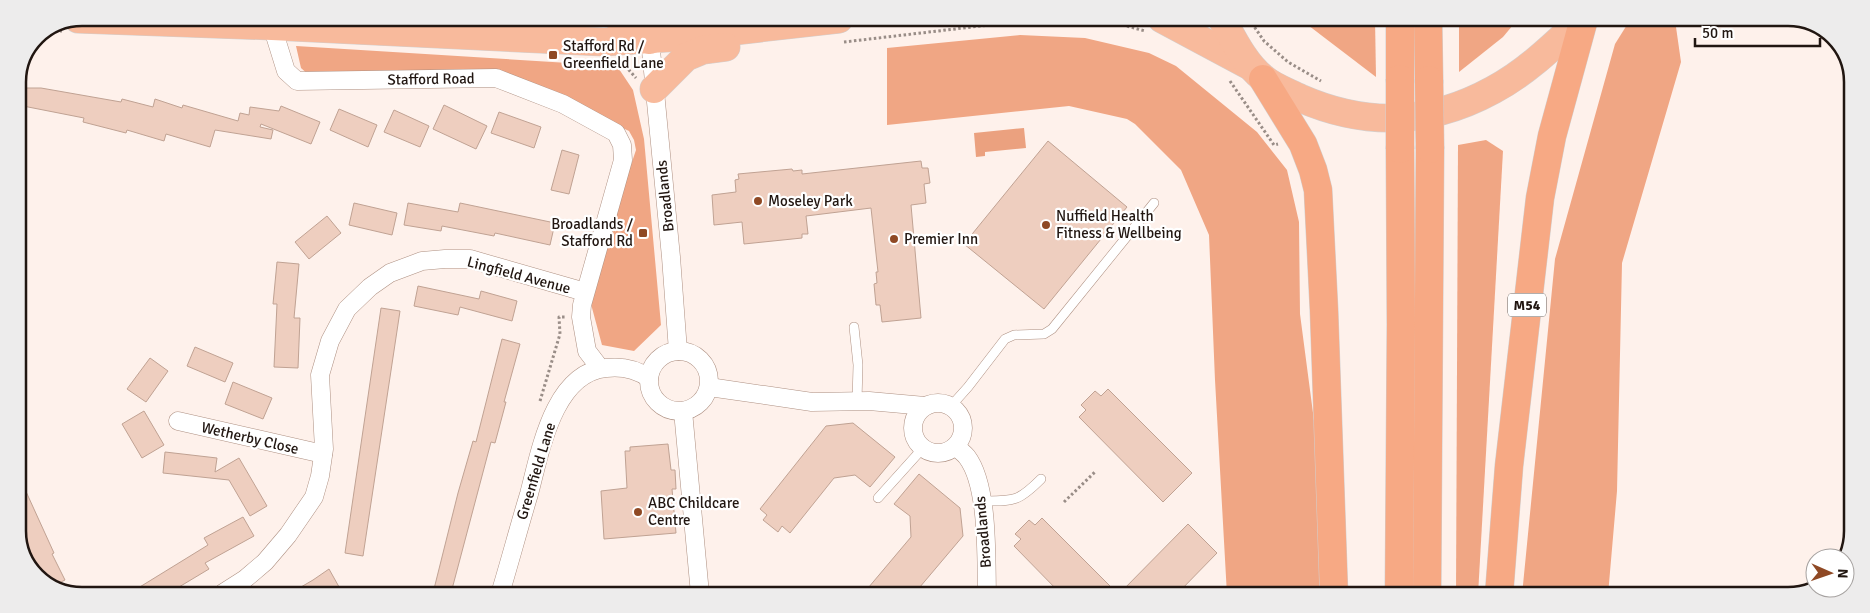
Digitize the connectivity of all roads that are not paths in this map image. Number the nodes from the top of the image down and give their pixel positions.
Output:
1 (272, 26) joint
2 (638, 26) edge
3 (817, 26) edge
4 (1156, 26) edge
5 (1225, 26) edge
6 (1400, 26) edge
7 (1428, 26) edge
8 (1576, 26) edge
9 (1581, 26) edge
10 (648, 29) edge
11 (836, 31) edge
12 (1248, 75) junction
13 (654, 89) junction
14 (1154, 203) dead end
15 (585, 292) junction
16 (854, 327) dead end
17 (678, 351) junction
18 (600, 368) junction
19 (650, 378) junction
20 (709, 387) junction
21 (857, 401) junction
22 (891, 404) junction
23 (925, 406) junction
24 (951, 406) junction
25 (683, 411) junction
26 (178, 421) dead end
27 (913, 432) junction
28 (956, 446) junction
29 (923, 448) junction
30 (323, 454) junction
31 (1041, 479) dead end
32 (878, 498) dead end
33 (983, 501) junction
34 (232, 587) edge
35 (502, 587) edge
36 (699, 587) edge
37 (987, 587) edge
38 (1334, 587) edge
39 (1399, 587) edge
40 (1427, 587) edge
41 (1500, 587) edge

1 - 10 highway
1 - 15 street, Stafford Road
2 - 10 highway
3 - 13 highway
4 - 12 highway
5 - 12 highway
6 - 39 highway, bridge
7 - 40 highway, bridge
8 - 12 highway
9 - 41 highway, M54
10 - 11 highway
10 - 13 street, Broadlands
12 - 38 highway
13 - 17 street, Broadlands
14 - 24 lane
15 - 18 street
15 - 30 street, Lingfield Avenue
16 - 21 lane
17 - 19 street
17 - 20 street
18 - 19 street, Greenfield Lane
18 - 35 street, Greenfield Lane
19 - 25 street
20 - 21 street
20 - 25 street
21 - 22 street
22 - 23 street
22 - 27 street
23 - 24 street
23 - 27 street
24 - 28 street
25 - 36 street
26 - 30 street, Wetherby Close
27 - 29 street
28 - 29 street
28 - 33 street, Broadlands
29 - 32 lane
30 - 34 street, Lingfield Avenue
31 - 33 lane
33 - 37 street, Broadlands

